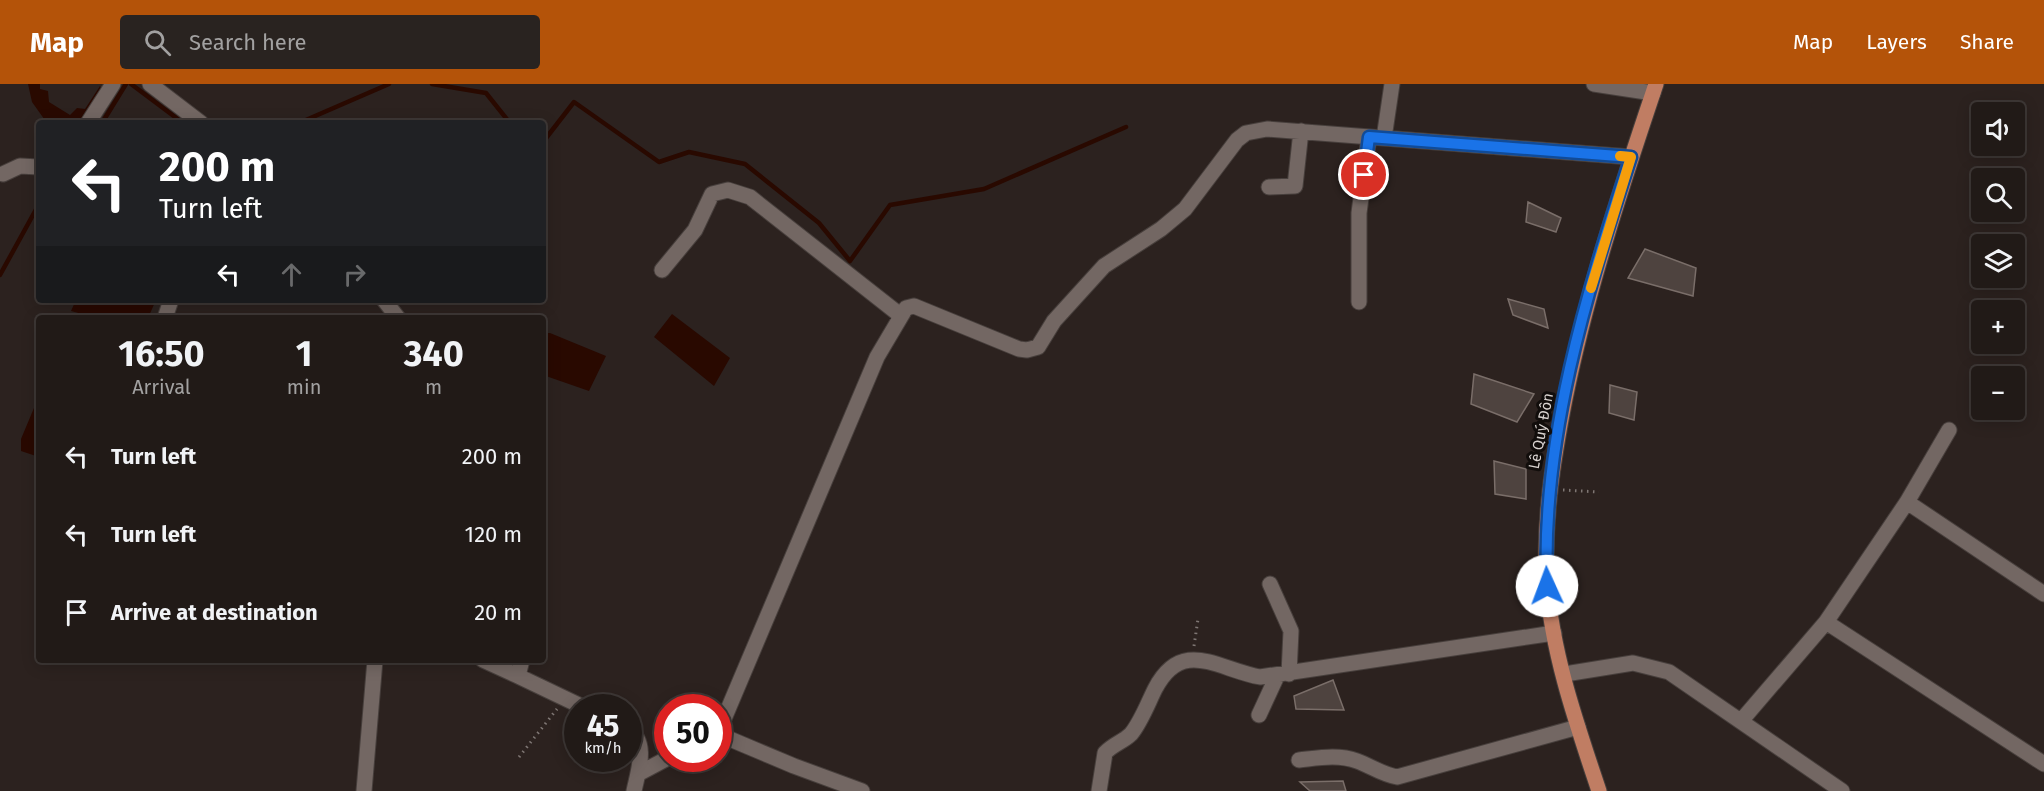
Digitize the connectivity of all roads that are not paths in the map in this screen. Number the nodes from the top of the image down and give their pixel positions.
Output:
1 (113, 84) edge
2 (150, 84) edge
3 (1392, 84) edge
4 (1594, 84) edge
5 (1654, 88) edge
6 (90, 120) edge
7 (197, 120) edge
8 (1301, 131) junction
9 (1376, 137) junction
10 (1631, 157) junction
11 (36, 167) edge
12 (3, 174) dead end
13 (1269, 187) dead end
14 (662, 270) dead end
15 (1359, 302) dead end
16 (386, 303) edge
17 (396, 315) edge
18 (900, 315) junction
19 (1949, 430) dead end
20 (1906, 502) junction
21 (1270, 584) dead end
22 (2044, 594) edge
23 (1826, 622) junction
24 (1554, 633) junction
25 (375, 663) edge
26 (490, 663) edge
27 (521, 663) edge
28 (1565, 674) junction
29 (1283, 675) junction
30 (518, 676) junction
31 (564, 699) edge
32 (732, 700) edge
33 (1258, 715) dead end
34 (1741, 721) junction
35 (1578, 727) junction
36 (732, 739) edge
37 (1299, 760) dead end
38 (2044, 764) edge
39 (654, 765) edge
40 (638, 774) joint
41 (364, 791) edge
42 (634, 791) edge
43 (862, 791) edge
44 (1098, 791) edge
45 (1599, 791) edge
46 (1842, 791) edge

1 - 6 street
2 - 7 street
3 - 9 street
4 - 5 street
5 - 10 main road, Lê Quý Đôn
8 - 9 street
8 - 13 street
8 - 18 street
9 - 10 street
9 - 15 street
10 - 24 main road, Lê Quý Đôn
11 - 12 street
14 - 18 street
16 - 17 street
18 - 32 street
19 - 20 street
20 - 22 street
20 - 23 street
21 - 29 street
23 - 34 street
23 - 38 street
24 - 28 main road, Lê Quý Đôn
24 - 29 street
25 - 41 street
26 - 30 street
27 - 30 street
28 - 34 street
28 - 35 main road, Lê Quý Đôn
29 - 33 street
29 - 44 street
30 - 31 street
34 - 46 street
35 - 37 street
35 - 45 main road, Lê Quý Đôn
36 - 43 street
39 - 40 street
40 - 42 street

